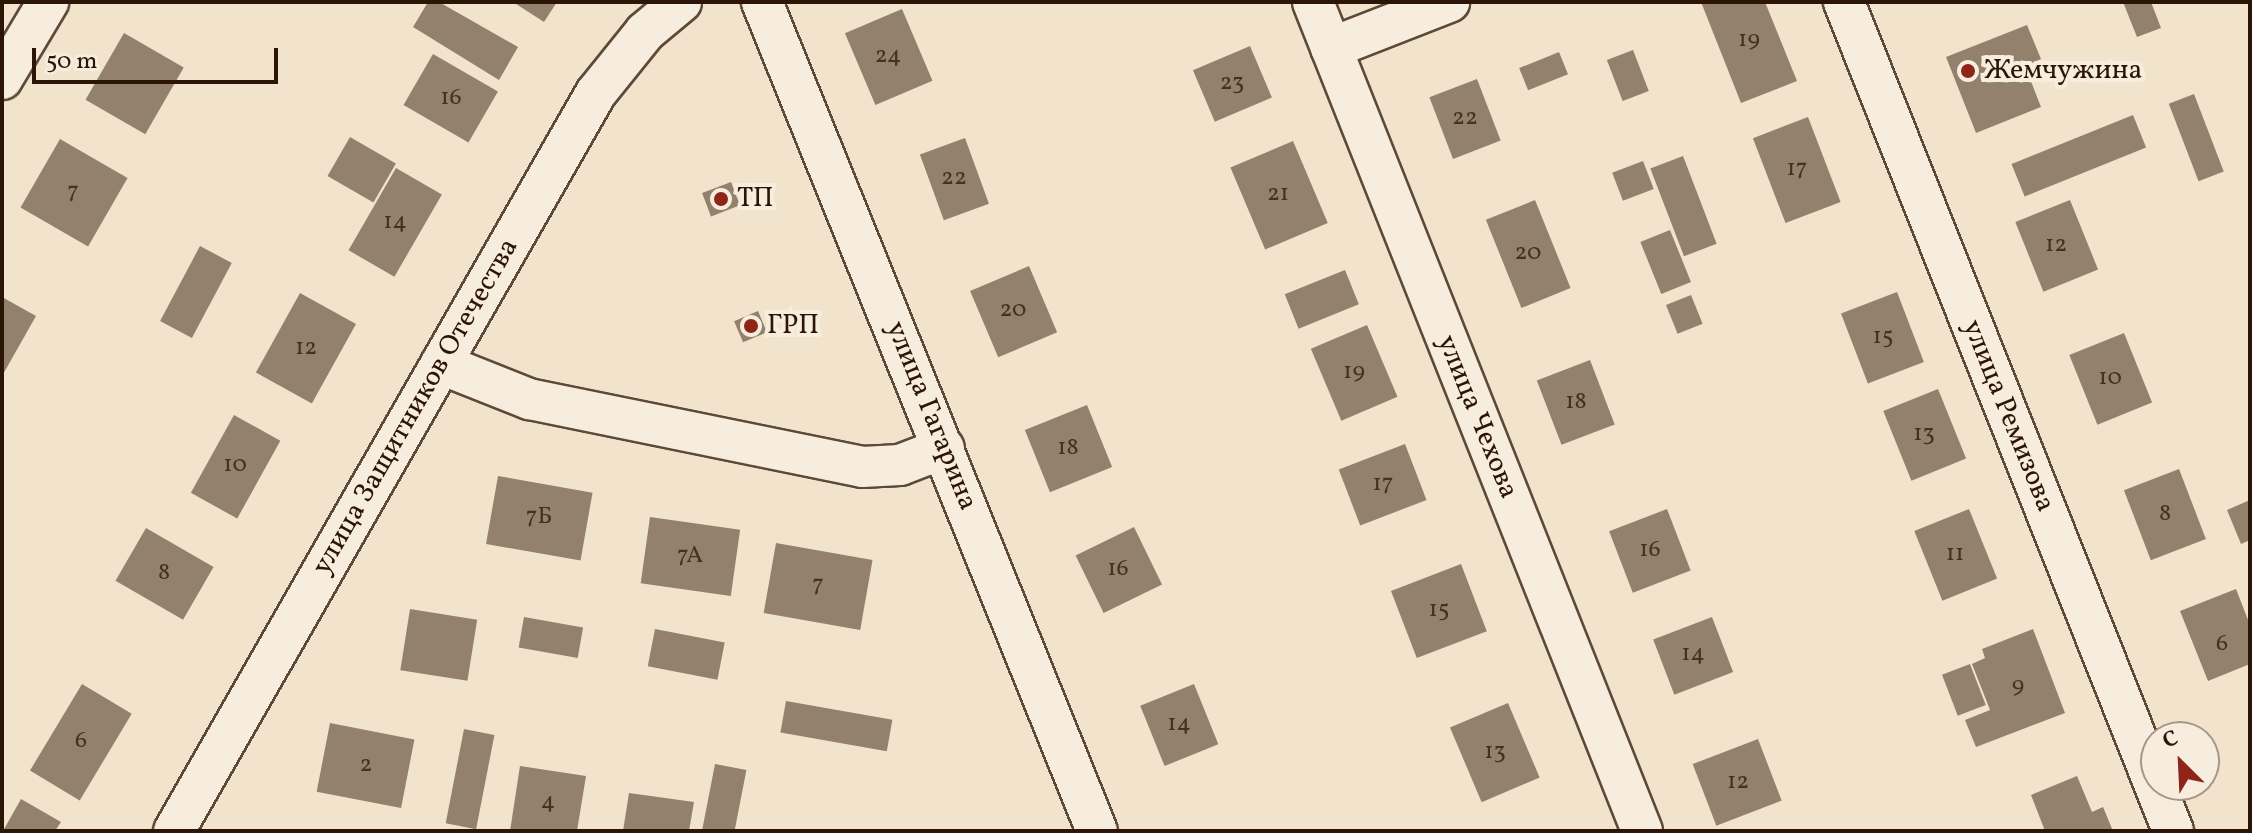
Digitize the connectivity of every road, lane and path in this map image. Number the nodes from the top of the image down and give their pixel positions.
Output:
1 (48, 2) edge
2 (681, 2) edge
3 (762, 2) edge
4 (1313, 2) edge
5 (1449, 2) edge
6 (1844, 2) edge
7 (1331, 48) junction
8 (2, 79) edge
9 (441, 364) junction
10 (944, 448) junction
11 (182, 828) edge
12 (1097, 831) edge
13 (1642, 831) edge
14 (2173, 831) edge

1 - 8 street
2 - 9 street, улица Защитников Отечества
3 - 10 street, улица Гагарина
4 - 7 street, улица Чехова
5 - 7 street
6 - 14 street, улица Ремизова
7 - 13 street, улица Чехова
9 - 10 street
9 - 11 street, улица Защитников Отечества
10 - 12 street, улица Гагарина

